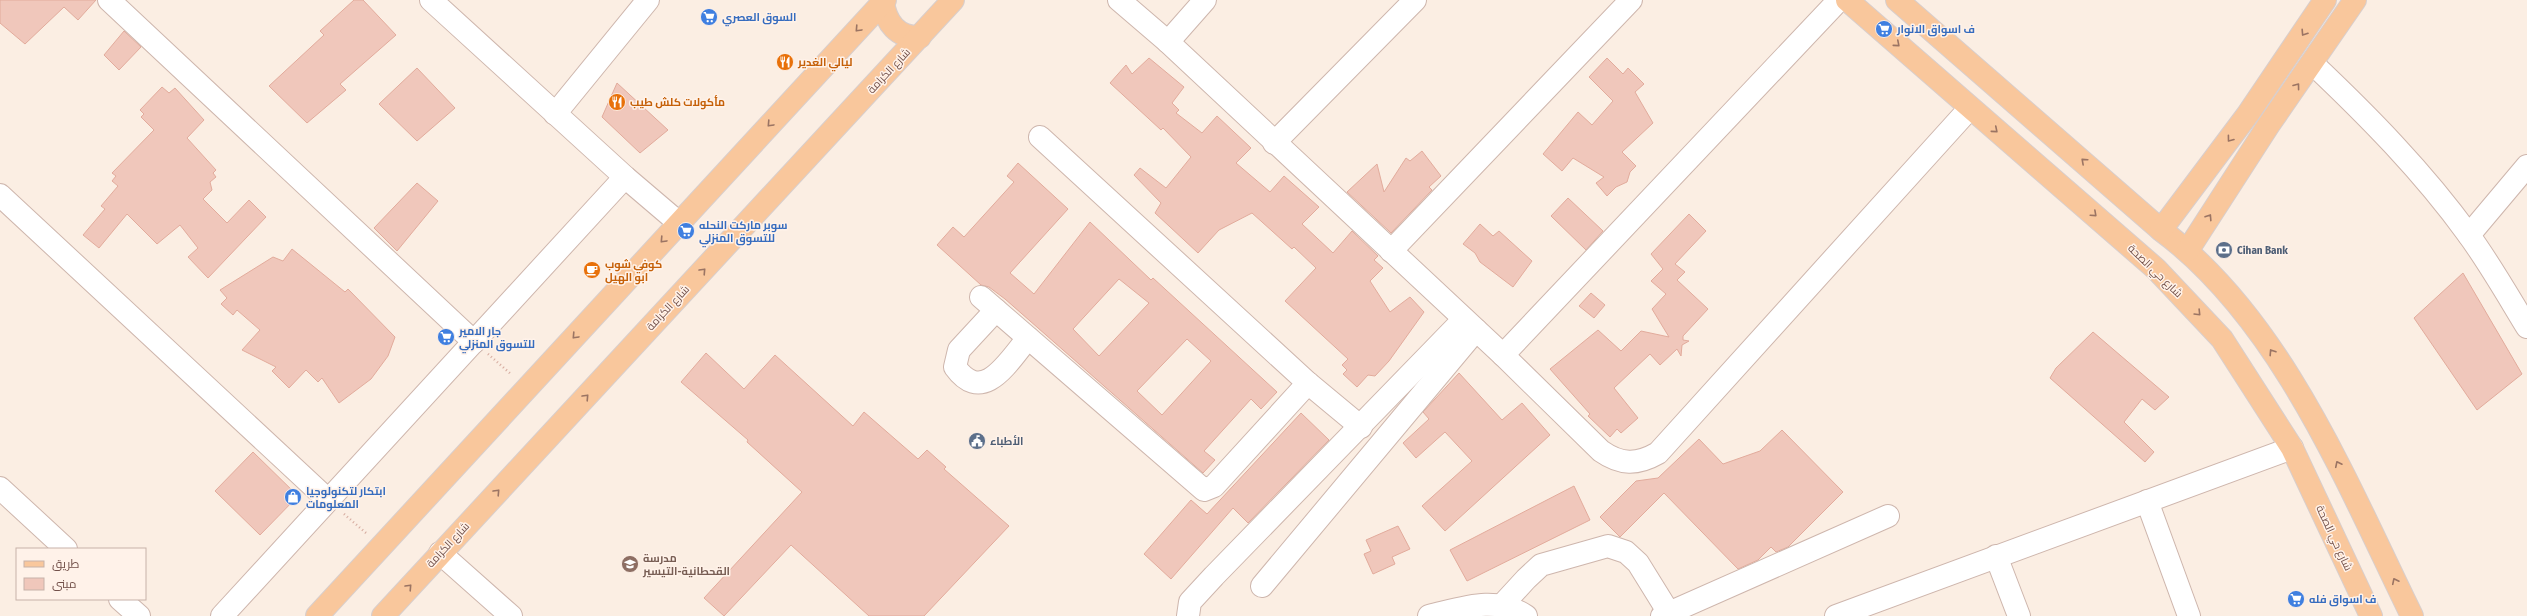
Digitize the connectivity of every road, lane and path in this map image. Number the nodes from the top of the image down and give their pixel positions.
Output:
1 (109, 0) edge
2 (431, 0) edge
3 (648, 0) edge
4 (953, 0) edge
5 (1120, 0) edge
6 (1205, 0) edge
7 (1415, 0) edge
8 (1631, 0) edge
9 (1840, 0) edge
10 (1847, 0) edge
11 (1897, 0) edge
12 (2325, 0) edge
13 (2355, 0) edge
14 (884, 1) edge
15 (920, 37) junction
16 (1168, 42) junction
17 (2313, 64) junction
18 (2266, 89) junction
19 (2283, 104) junction
20 (1970, 108) junction
21 (556, 114) junction
22 (2248, 114) junction
23 (2268, 126) junction
24 (1040, 137) dead end
25 (1274, 143) junction
26 (2527, 166) edge
27 (625, 177) junction
28 (0, 195) edge
29 (679, 223) junction
30 (2161, 230) junction
31 (2469, 235) junction
32 (2188, 250) junction
33 (1391, 251) junction
34 (1470, 324) junction
35 (2527, 327) edge
36 (1028, 338) junction
37 (474, 342) junction
38 (1503, 355) junction
39 (1308, 383) junction
40 (527, 388) junction
41 (1361, 427) junction
42 (2292, 448) junction
43 (0, 488) edge
44 (328, 500) junction
45 (2147, 501) junction
46 (1888, 516) dead end
47 (382, 546) junction
48 (65, 548) edge
49 (440, 553) junction
50 (1996, 556) junction
51 (1262, 586) dead end
52 (121, 600) edge
53 (1503, 604) junction
54 (1186, 614) edge
55 (1666, 615) edge
56 (139, 616) edge
57 (222, 616) edge
58 (317, 616) edge
59 (383, 616) edge
60 (511, 616) edge
61 (1429, 616) edge
62 (1526, 616) edge
63 (1837, 616) edge
64 (2019, 616) edge
65 (2189, 616) edge
66 (2371, 616) edge
67 (2412, 616) edge

1 - 37 street
2 - 21 street
3 - 21 street
4 - 15 main road, شارع الكرامة
5 - 16 street
6 - 16 street
7 - 25 street
8 - 33 street
9 - 38 street
10 -> 20 main road, شارع حي الصحة
30 -> 11 main road
12 -> 18 main road
13 - 17 main road
14 - 15 main road
14 -> 29 main road
49 -> 15 main road, شارع الكرامة
16 - 25 street
19 -> 17 main road
17 - 31 street
18 - 19 main road
18 - 22 main road
19 - 23 main road
20 - 38 street
20 -> 42 main road, شارع حي الصحة
21 - 27 street
22 - 23 main road
22 -> 30 main road
32 -> 23 main road
24 - 39 street
25 - 33 street
26 - 31 street
27 - 29 street
27 - 37 street
28 - 44 street
29 -> 40 main road
30 - 32 main road
31 - 35 street
67 -> 32 main road
33 - 34 street
34 - 38 street
34 - 41 street
34 - 51 street
36 - 36 street
36 - 39 street
37 - 40 path
37 - 44 street
39 - 41 street
40 - 47 main road
41 - 54 street
42 - 45 street
42 - 66 main road, شارع حي الصحة
43 - 48 street
44 - 47 path
44 - 57 street
45 - 50 street
45 - 65 street
46 - 55 street
47 - 58 main road
59 -> 49 main road, شارع الكرامة
49 - 60 street
50 - 63 street
50 - 64 street
52 - 56 street
53 - 55 street
53 - 61 street
53 - 62 street

